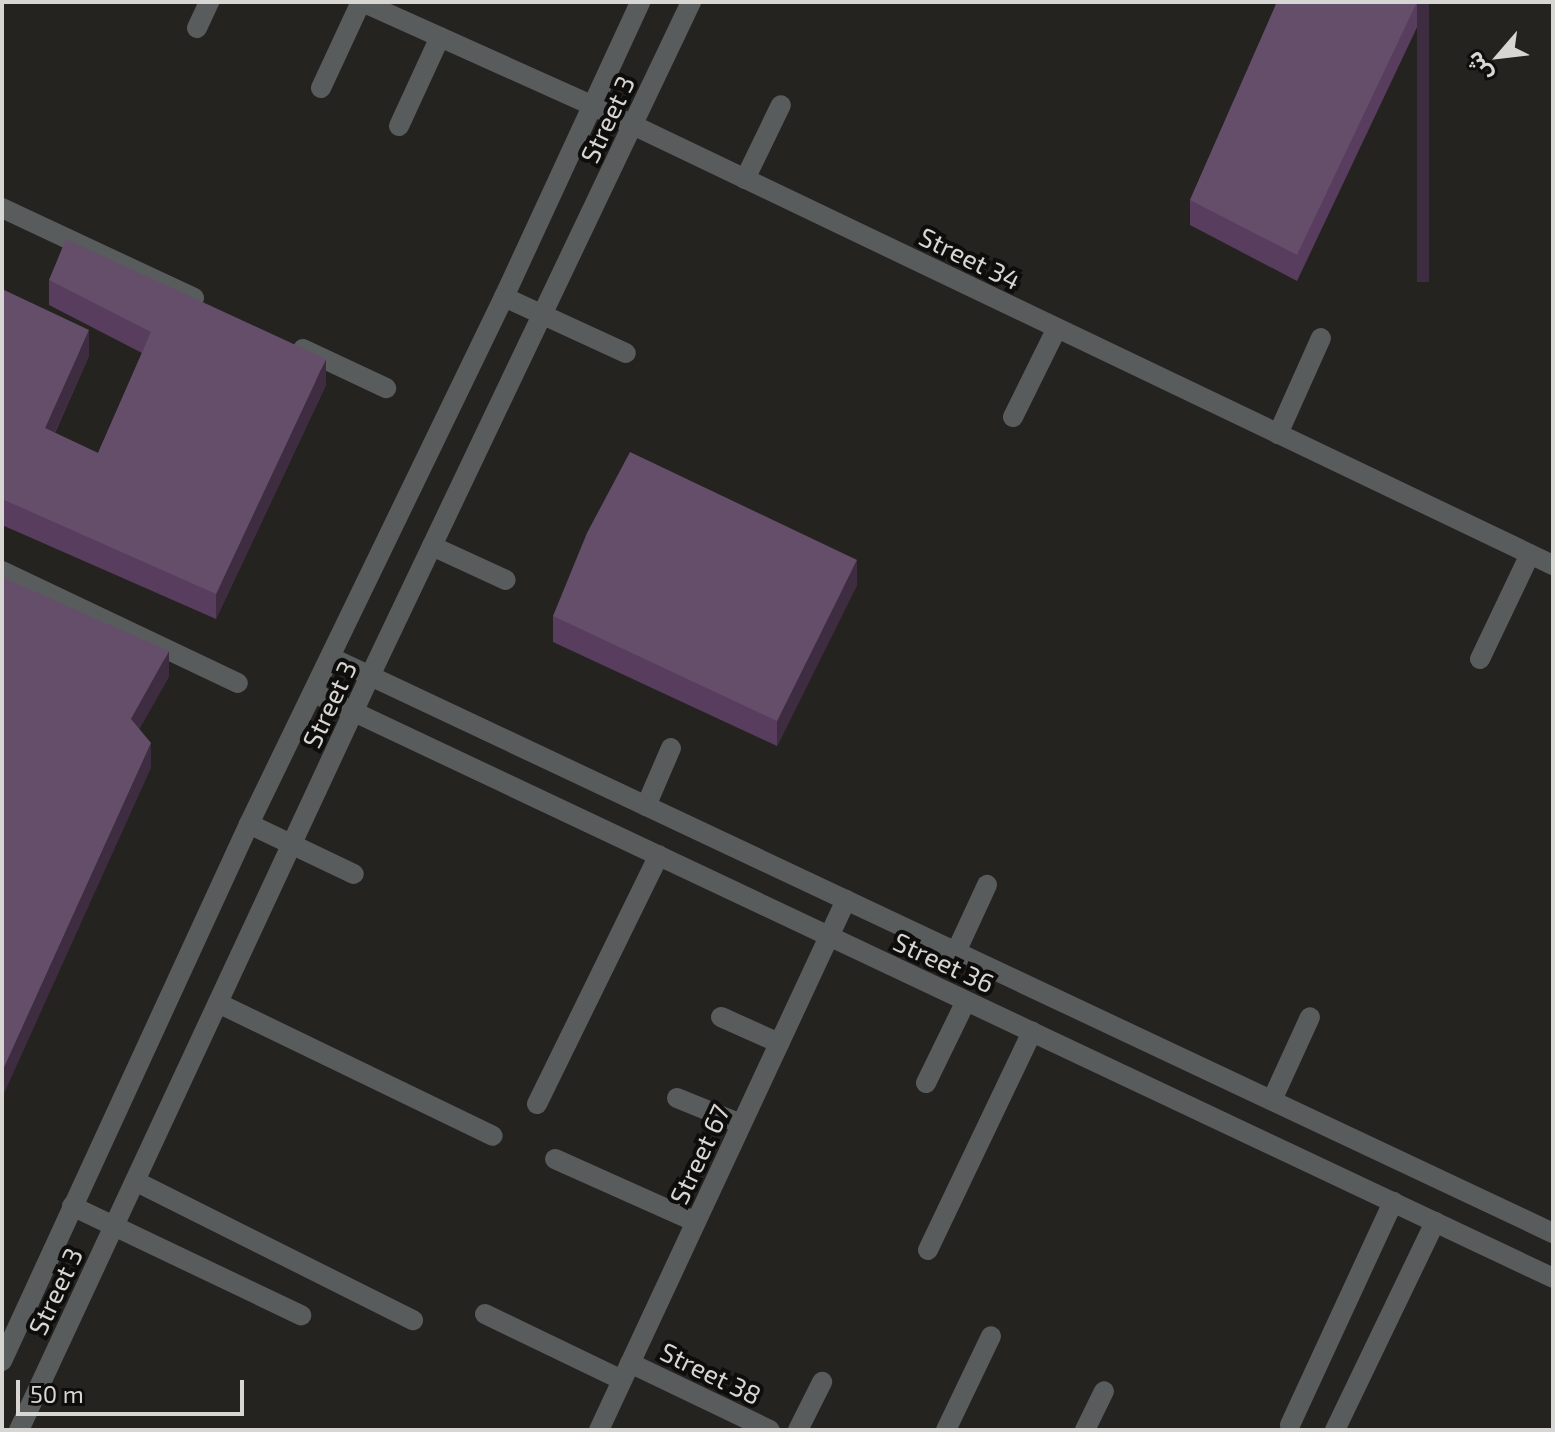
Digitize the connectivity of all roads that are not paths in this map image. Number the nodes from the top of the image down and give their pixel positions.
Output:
1 (209, 2) edge
2 (361, 2) edge
3 (640, 2) edge
4 (691, 2) edge
5 (197, 28) dead end
6 (440, 37) junction
7 (321, 88) dead end
8 (591, 105) junction
9 (781, 105) dead end
10 (633, 125) junction
11 (399, 126) dead end
12 (745, 179) junction
13 (2, 208) edge
14 (504, 297) junction
15 (215, 308) edge
16 (544, 316) junction
17 (1057, 328) junction
18 (1321, 338) dead end
19 (286, 342) edge
20 (626, 353) dead end
21 (386, 388) dead end
22 (1013, 417) dead end
23 (1278, 434) junction
24 (432, 546) junction
25 (1530, 554) junction
26 (1553, 565) edge
27 (2, 571) edge
28 (506, 580) dead end
29 (330, 657) junction
30 (1480, 659) dead end
31 (370, 676) junction
32 (238, 683) dead end
33 (314, 693) junction
34 (354, 712) junction
35 (671, 748) dead end
36 (646, 806) junction
37 (249, 824) junction
38 (292, 844) junction
39 (659, 855) junction
40 (354, 874) dead end
41 (987, 885) dead end
42 (846, 900) junction
43 (829, 936) junction
44 (956, 952) junction
45 (966, 1001) junction
46 (218, 1003) junction
47 (721, 1017) dead end
48 (1310, 1017) dead end
49 (1032, 1032) junction
50 (779, 1043) junction
51 (926, 1083) dead end
52 (677, 1098) dead end
53 (1272, 1100) junction
54 (537, 1104) dead end
55 (741, 1124) junction
56 (493, 1136) dead end
57 (555, 1159) dead end
58 (135, 1181) junction
59 (1393, 1202) junction
60 (72, 1206) junction
61 (696, 1222) junction
62 (1435, 1222) junction
63 (114, 1226) junction
64 (1553, 1233) edge
65 (928, 1250) dead end
66 (1553, 1278) edge
67 (485, 1314) dead end
68 (301, 1315) dead end
69 (413, 1320) dead end
70 (991, 1336) dead end
71 (2, 1361) edge
72 (626, 1372) junction
73 (822, 1382) dead end
74 (1104, 1391) dead end
75 (1290, 1425) dead end
76 (759, 1428) edge
77 (19, 1430) edge
78 (599, 1430) edge
79 (798, 1430) edge
80 (946, 1430) edge
81 (1085, 1430) edge
82 (1335, 1430) edge

1 - 5 street
2 - 6 street, Street 34
2 - 7 street
3 - 8 street, Street 3
4 - 10 street, Street 3
6 - 8 street, Street 34
6 - 11 street
8 - 10 street, Street 34
8 - 14 street, Street 3
9 - 12 street
10 - 12 street, Street 34
10 - 16 street, Street 3
12 - 17 street, Street 34
13 - 15 street
14 - 16 street
14 - 29 street, Street 3
16 - 20 street
16 - 24 street, Street 3
17 - 22 street
17 - 23 street, Street 34
18 - 23 street
19 - 21 street
23 - 25 street, Street 34
24 - 28 street
24 - 31 street, Street 3
25 - 26 street, Street 34
25 - 30 street
27 - 32 street
29 - 31 street, Street 36
29 - 33 street, Street 3
31 - 34 street, Street 3
31 - 36 street, Street 36
33 - 34 street, Street 36
33 - 37 street, Street 3
34 - 38 street, Street 3
34 - 39 street, Street 36
35 - 36 street
36 - 42 street, Street 36
37 - 38 street
37 - 60 street, Street 3
38 - 40 street
38 - 46 street, Street 3
39 - 43 street, Street 36
39 - 54 street
41 - 44 street
42 - 43 street, Street 67
42 - 44 street, Street 36
43 - 45 street, Street 36
43 - 50 street, Street 67
44 - 53 street, Street 36
45 - 49 street, Street 36
45 - 51 street
46 - 56 street
46 - 58 street, Street 3
47 - 50 street
48 - 53 street
49 - 59 street, Street 36
49 - 65 street
50 - 55 street, Street 67
52 - 55 street
53 - 64 street, Street 36
55 - 61 street, Street 67
57 - 61 street
58 - 63 street, Street 3
58 - 69 street
59 - 62 street, Street 36
59 - 75 street
60 - 63 street
60 - 71 street, Street 3
61 - 72 street, Street 67
62 - 66 street, Street 36
62 - 82 street
63 - 68 street
63 - 77 street, Street 3
67 - 72 street, Street 38
70 - 80 street
72 - 76 street, Street 38
72 - 78 street, Street 67
73 - 79 street
74 - 81 street

